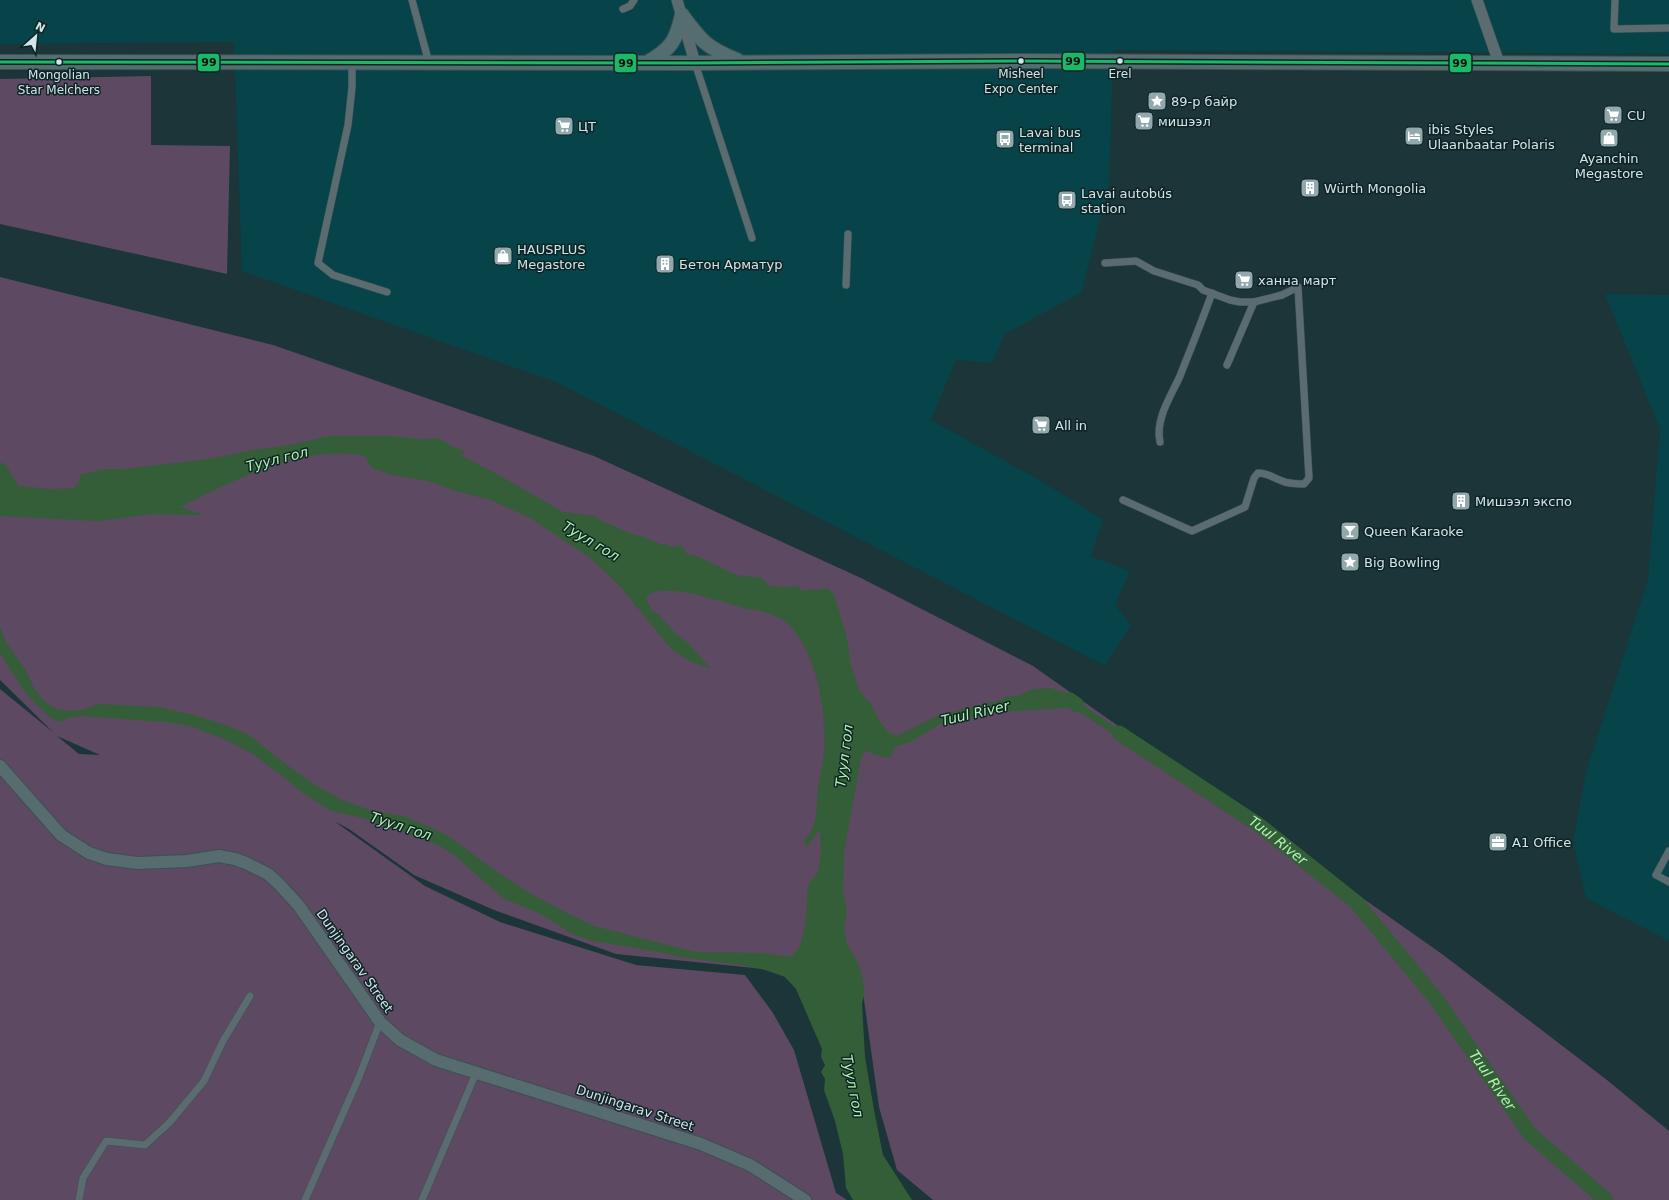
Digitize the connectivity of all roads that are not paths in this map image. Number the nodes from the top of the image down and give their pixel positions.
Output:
1 (412, 0) edge
2 (634, 0) edge
3 (677, 0) edge
4 (1477, 0) edge
5 (1615, 0) edge
6 (623, 9) dead end
7 (682, 15) junction
8 (1669, 28) edge
9 (0, 61) edge
10 (352, 62) junction
11 (429, 62) junction
12 (647, 63) junction
13 (695, 63) junction
14 (743, 63) junction
15 (1498, 63) junction
16 (1669, 64) edge
17 (848, 234) dead end
18 (752, 238) dead end
19 (1105, 263) dead end
20 (846, 285) dead end
21 (387, 292) dead end
22 (1212, 293) junction
23 (1254, 302) junction
24 (1227, 365) dead end
25 (1160, 442) dead end
26 (1123, 500) dead end
27 (0, 766) edge
28 (1669, 851) edge
29 (1669, 882) edge
30 (250, 996) dead end
31 (380, 1022) junction
32 (476, 1073) junction
33 (79, 1200) edge
34 (305, 1200) edge
35 (422, 1200) edge
36 (805, 1200) edge

1 - 11 street
2 - 6 street
3 - 7 main road
4 - 15 main road
5 - 8 street
7 - 12 highway
7 - 13 main road
7 - 14 highway
9 - 10 highway
10 - 11 highway
10 - 21 street
11 - 12 highway
12 - 13 highway
13 - 14 highway
13 - 18 street
14 - 15 highway
15 - 16 highway
17 - 20 street
19 - 22 street
22 - 23 street
22 - 25 street
23 - 24 street
23 - 26 street
27 - 31 main road, Dunjingarav Street
28 - 29 street
30 - 33 street
31 - 32 main road, Dunjingarav Street
31 - 34 street
32 - 35 street
32 - 36 main road, Dunjingarav Street

